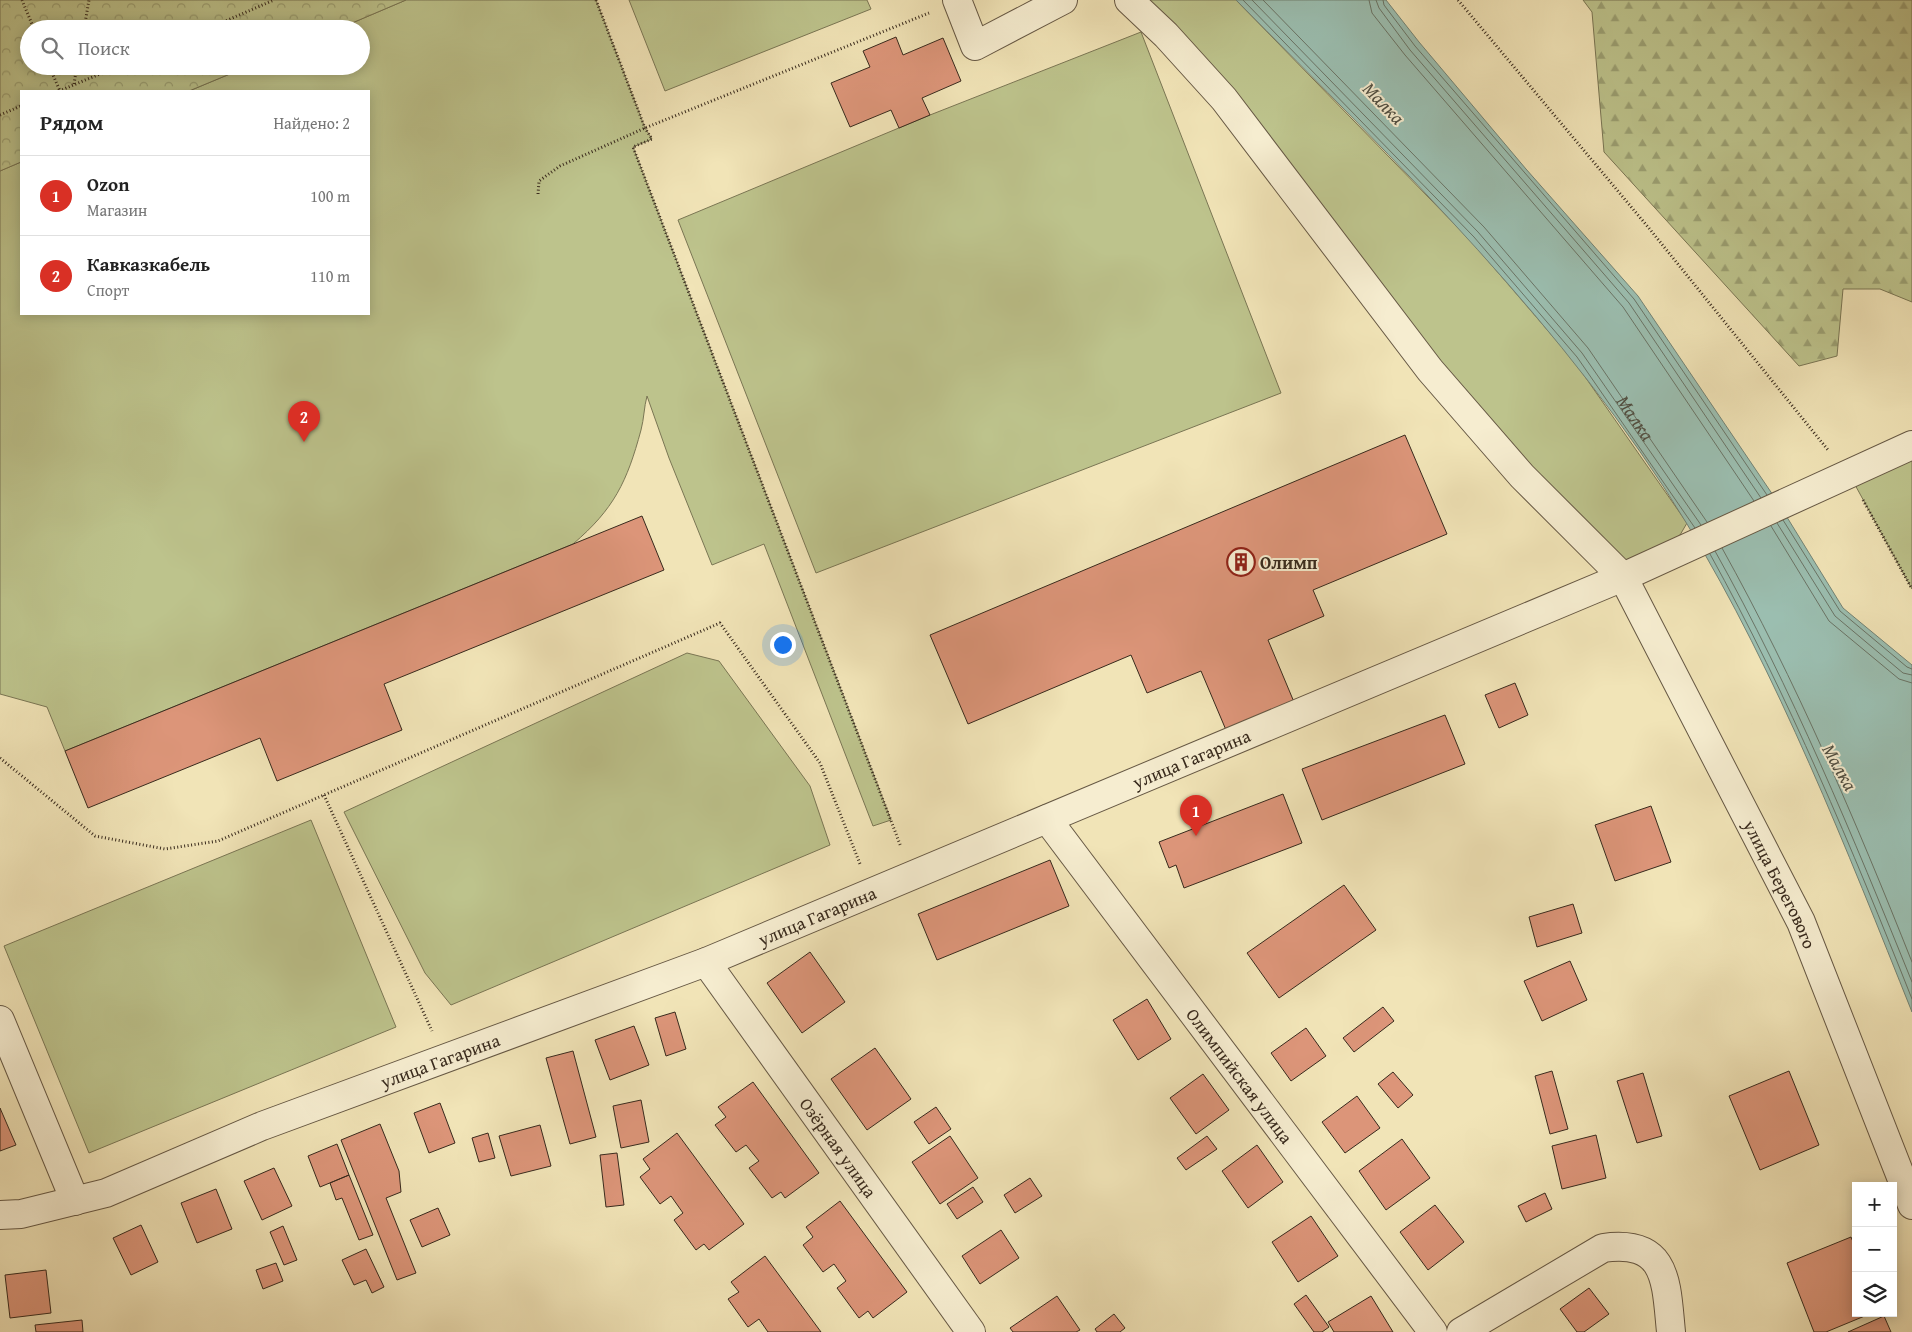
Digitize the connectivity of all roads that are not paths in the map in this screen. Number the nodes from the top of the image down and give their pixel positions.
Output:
1 (957, 0) edge
2 (1063, 0) edge
3 (1129, 0) edge
4 (1912, 445) edge
5 (1623, 577) junction
6 (1047, 819) junction
7 (706, 962) junction
8 (0, 1020) edge
9 (75, 1201) junction
10 (1912, 1205) edge
11 (0, 1215) edge
12 (971, 1332) edge
13 (1433, 1332) edge
14 (1461, 1332) edge
15 (1670, 1332) edge

1 - 2 street
3 - 5 street, улица Берегового
4 - 5 street, улица Гагарина
5 - 6 street, улица Гагарина
5 - 10 street, улица Берегового
6 - 7 street, улица Гагарина
6 - 13 street, Олимпийская улица
7 - 9 street, улица Гагарина
7 - 12 street, Озёрная улица
8 - 9 street
9 - 11 street, улица Гагарина
14 - 15 street

